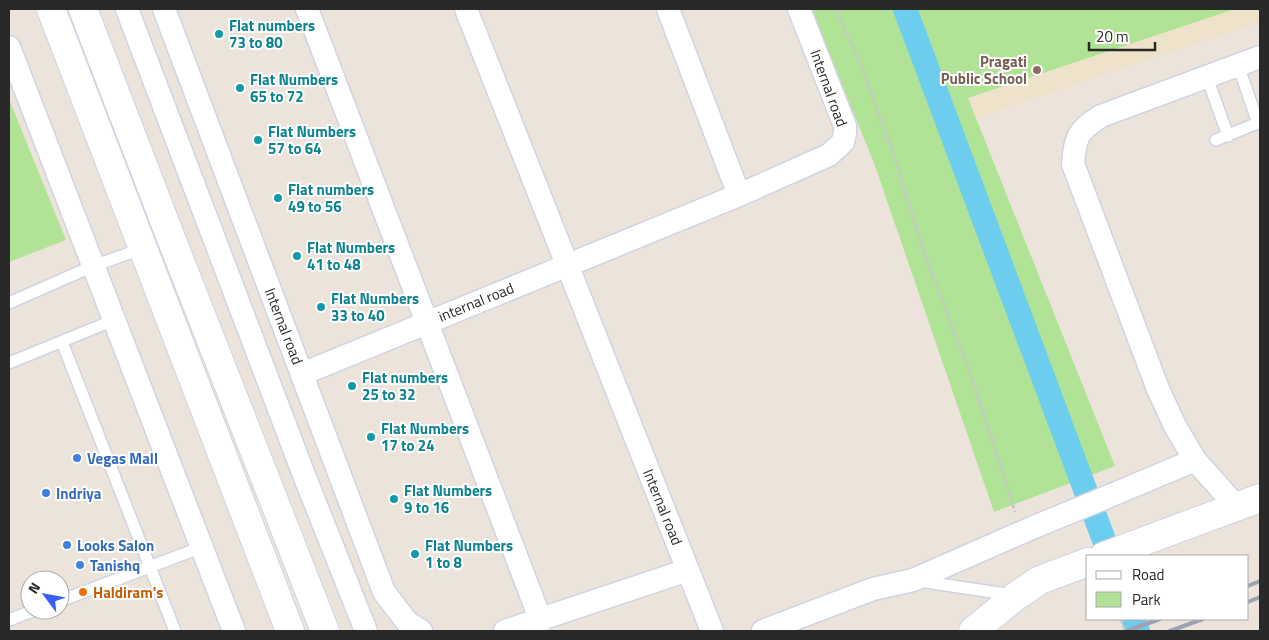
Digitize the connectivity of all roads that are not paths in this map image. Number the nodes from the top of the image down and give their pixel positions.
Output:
1 (51, 9) edge
2 (83, 9) edge
3 (127, 9) edge
4 (164, 9) edge
5 (307, 9) edge
6 (466, 9) edge
7 (668, 9) edge
8 (799, 9) edge
9 (9, 46) edge
10 (1260, 58) edge
11 (1238, 66) junction
12 (1207, 77) junction
13 (1259, 123) edge
14 (1228, 136) junction
15 (1216, 140) dead end
16 (739, 195) junction
17 (144, 248) junction
18 (567, 265) junction
19 (93, 266) junction
20 (9, 303) edge
21 (114, 320) junction
22 (426, 322) junction
23 (62, 342) junction
24 (9, 363) edge
25 (302, 374) junction
26 (1196, 460) junction
27 (1249, 502) edge
28 (202, 547) junction
29 (1107, 555) edge
30 (1078, 566) edge
31 (150, 567) junction
32 (688, 570) junction
33 (913, 580) junction
34 (1016, 596) junction
35 (70, 597) edge
36 (541, 620) junction
37 (175, 631) edge
38 (234, 631) edge
39 (290, 631) edge
40 (326, 631) edge
41 (366, 631) edge
42 (421, 631) edge
43 (504, 631) edge
44 (712, 631) edge
45 (763, 631) edge
46 (973, 631) edge

1 - 17 street
2 - 40 street
3 - 41 street
4 - 25 street, Internal road
5 - 22 street
6 - 18 street, Internal road
7 - 16 street
8 - 16 street, Internal road
9 - 19 street
10 - 11 street
11 - 12 street
11 - 13 lane
12 - 14 lane
12 - 26 street
13 - 14 lane
14 - 15 lane
16 - 18 street, Internal road
17 - 19 lane
17 - 39 street
18 - 22 street, internal road
18 - 32 street, Internal road
19 - 20 lane
19 - 21 street
21 - 23 lane
21 - 28 street
22 - 25 street, internal road
22 - 36 street
23 - 24 lane
23 - 31 lane
25 - 42 street, Internal road
26 - 27 street
26 - 33 street, bridge
27 - 29 street
28 - 31 lane
28 - 38 street
30 - 34 street
31 - 35 lane
31 - 37 lane
32 - 36 street
32 - 44 street, Internal road
33 - 34 lane
33 - 45 street
34 - 46 street
36 - 43 street

